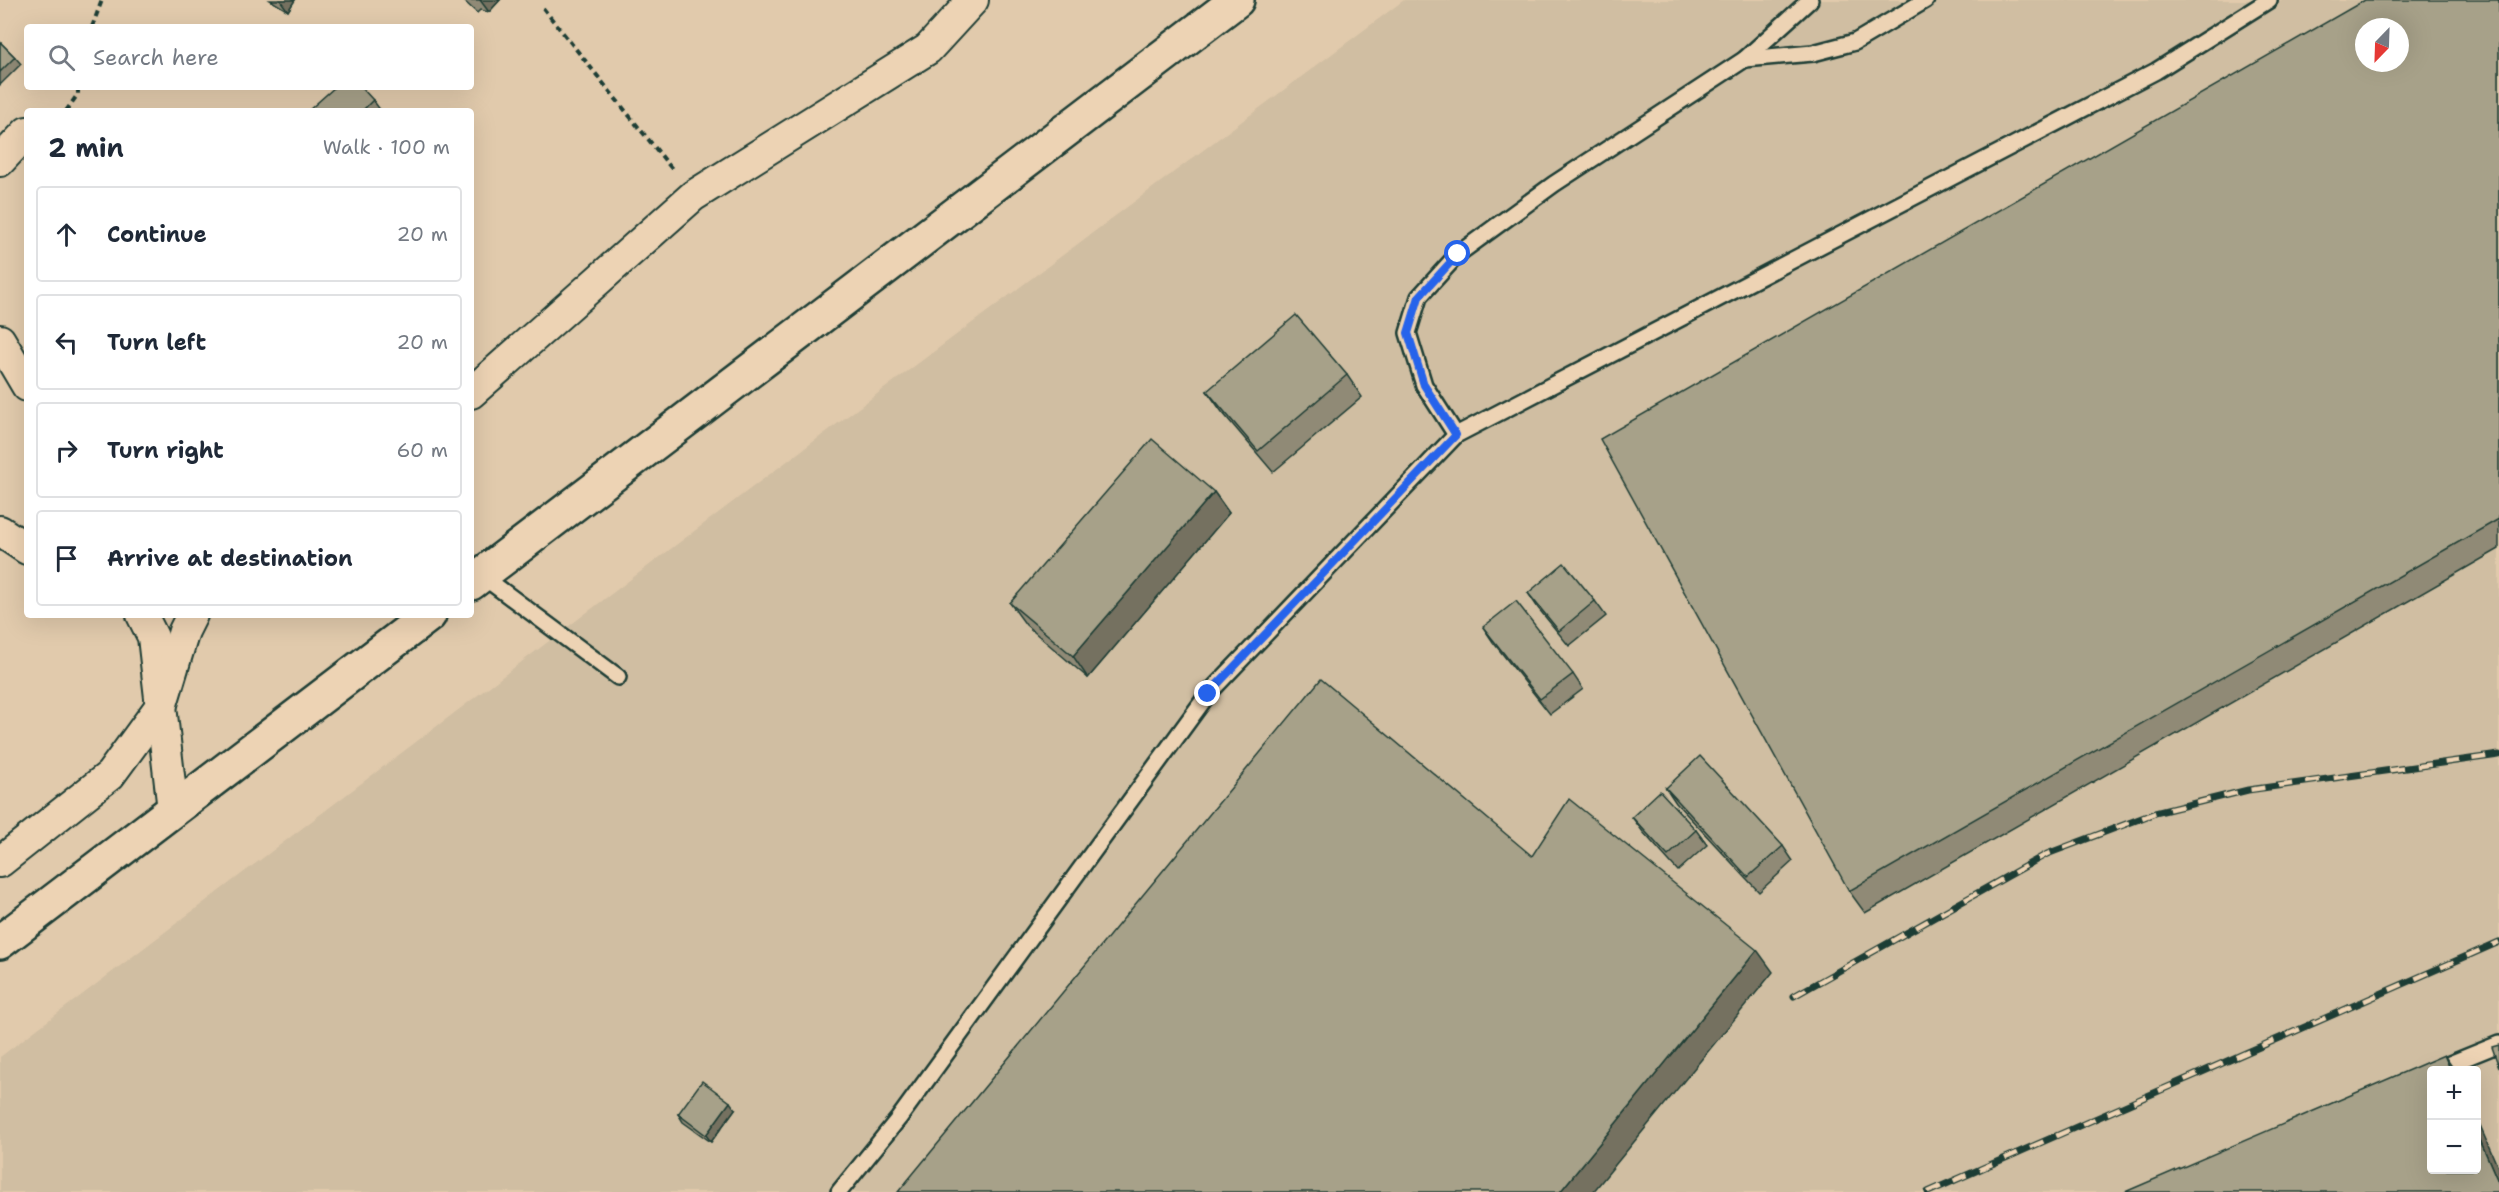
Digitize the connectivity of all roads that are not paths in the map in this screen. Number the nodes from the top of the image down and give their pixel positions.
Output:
1 (973, 0) edge
2 (1237, 0) edge
3 (1810, 0) edge
4 (1926, 0) edge
5 (2269, 0) edge
6 (1745, 59) junction
7 (24, 135) edge
8 (0, 161) edge
9 (0, 340) edge
10 (24, 381) edge
11 (474, 390) edge
12 (1456, 435) junction
13 (0, 531) edge
14 (24, 547) edge
15 (476, 579) edge
16 (129, 618) edge
17 (190, 618) edge
18 (425, 618) edge
19 (148, 626) edge
20 (618, 677) dead end
21 (162, 704) junction
22 (172, 810) junction
23 (0, 862) edge
24 (0, 942) edge
25 (2499, 1044) edge
26 (2446, 1066) edge
27 (839, 1192) edge

1 - 11 street
2 - 15 highway
3 - 6 lane
4 - 6 lane
5 - 12 lane
6 - 12 lane
7 - 8 street
9 - 10 street
12 - 27 lane
13 - 14 street
15 - 20 lane
16 - 19 street
17 - 21 street
18 - 22 highway
19 - 21 street
21 - 22 street
21 - 23 street
22 - 24 highway
25 - 26 lane

